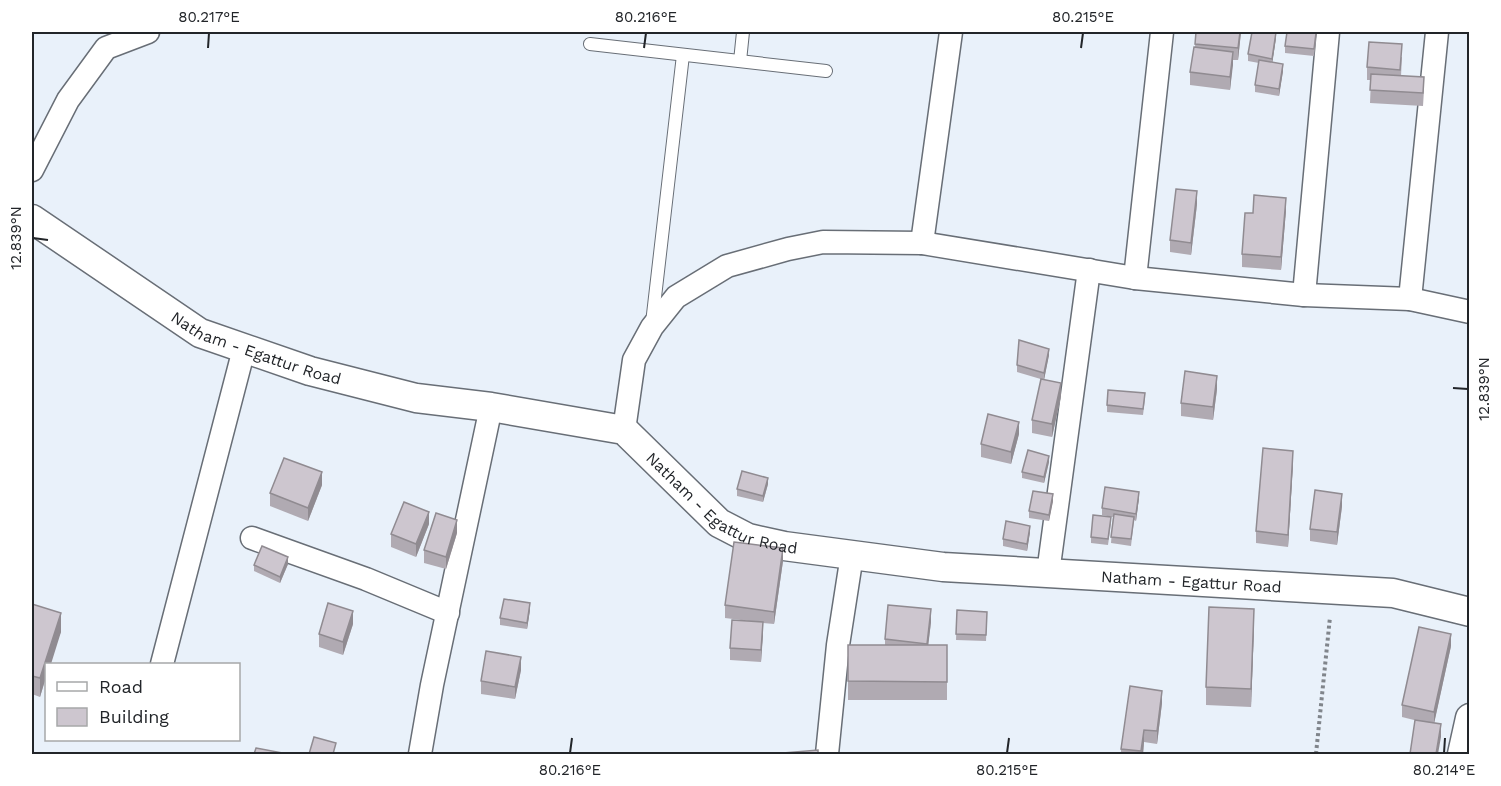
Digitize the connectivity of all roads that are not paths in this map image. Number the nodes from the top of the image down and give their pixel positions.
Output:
1 (148, 32) edge
2 (743, 32) edge
3 (951, 32) edge
4 (1162, 32) edge
5 (1328, 32) edge
6 (1437, 32) edge
7 (590, 44) dead end
8 (683, 55) junction
9 (740, 61) junction
10 (826, 71) dead end
11 (32, 170) edge
12 (32, 219) edge
13 (922, 243) junction
14 (1089, 270) junction
15 (1135, 278) junction
16 (1304, 296) junction
17 (1410, 299) junction
18 (1470, 312) edge
19 (652, 327) junction
20 (244, 349) junction
21 (491, 407) junction
22 (624, 430) junction
23 (252, 538) dead end
24 (852, 555) junction
25 (1048, 573) junction
26 (1470, 612) edge
27 (447, 613) junction
28 (162, 663) edge
29 (1470, 718) edge
30 (420, 754) edge
31 (827, 754) edge
32 (1462, 754) edge

1 - 11 street
2 - 9 lane
3 - 13 street
4 - 15 street
5 - 16 street
6 - 17 street
7 - 8 lane
8 - 9 lane
8 - 19 lane
9 - 10 lane
12 - 20 street, Natham - Egattur Road
13 - 14 street
13 - 19 street
14 - 15 street
14 - 25 street
15 - 16 street
16 - 17 street
17 - 18 street
19 - 22 street
20 - 21 street, Natham - Egattur Road
20 - 28 street
21 - 22 street, Natham - Egattur Road
21 - 27 street
22 - 24 street, Natham - Egattur Road
23 - 27 street
24 - 25 street, Natham - Egattur Road
24 - 31 street
25 - 26 street, Natham - Egattur Road
27 - 30 street
29 - 32 street

